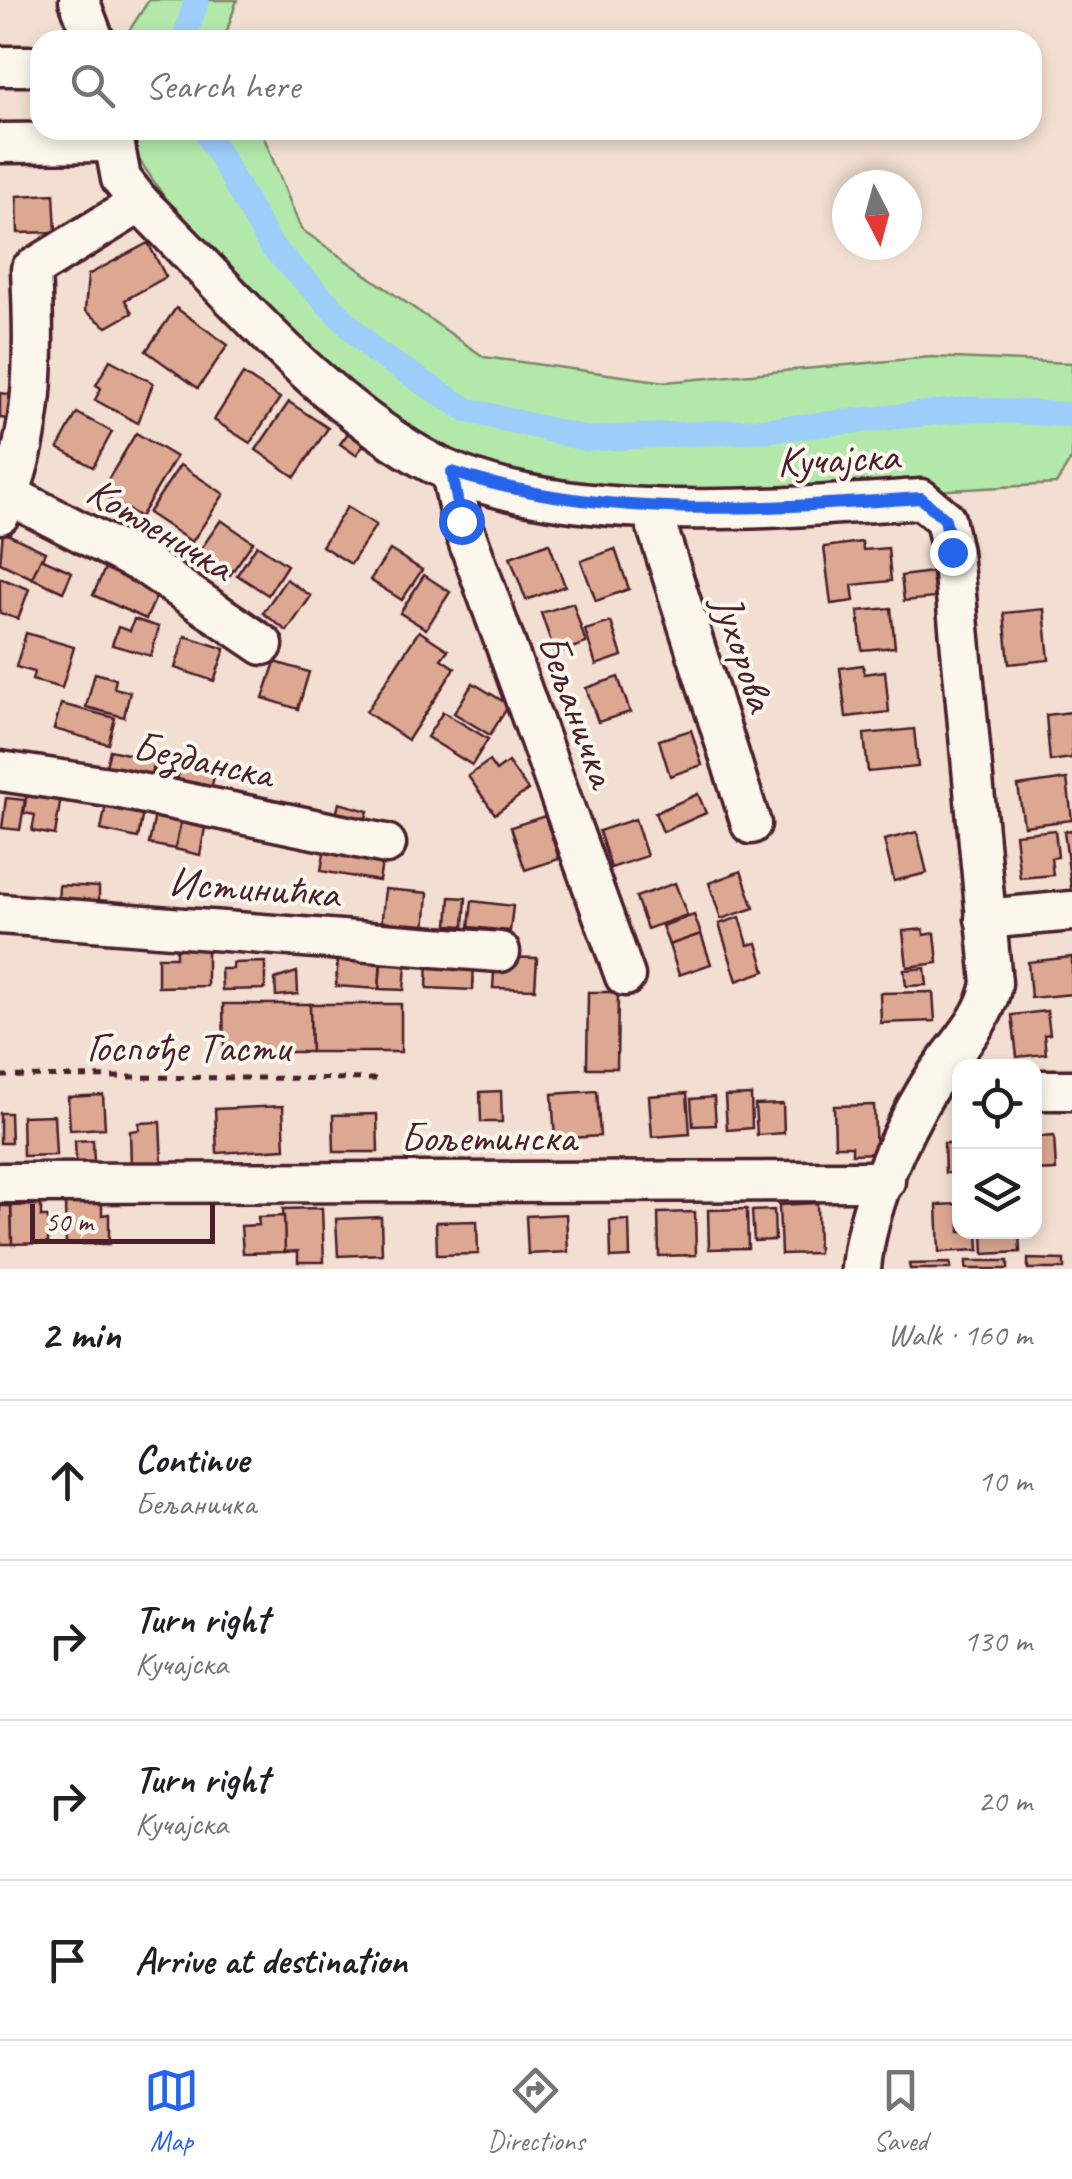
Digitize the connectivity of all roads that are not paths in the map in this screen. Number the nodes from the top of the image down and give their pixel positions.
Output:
1 (79, 0) edge
2 (90, 30) edge
3 (0, 66) edge
4 (30, 66) edge
5 (48, 140) edge
6 (114, 140) edge
7 (0, 143) edge
8 (140, 203) junction
9 (15, 270) edge
10 (452, 472) junction
11 (5, 504) edge
12 (651, 508) junction
13 (263, 645) dead end
14 (0, 771) edge
15 (751, 824) dead end
16 (386, 844) dead end
17 (1072, 911) edge
18 (0, 914) edge
19 (985, 919) junction
20 (500, 952) dead end
21 (625, 976) dead end
22 (943, 1090) edge
23 (1042, 1090) edge
24 (1072, 1090) edge
25 (884, 1182) junction
26 (0, 1183) edge
27 (861, 1269) edge

1 - 2 street
3 - 4 street
5 - 7 street
6 - 8 street, Кучајска
8 - 9 street
8 - 10 street, Кучајска
9 - 11 street
10 - 12 street, Кучајска
10 - 21 street, Бељаничка
11 - 13 street, Котленичка
12 - 15 street, Јухорова
12 - 19 street, Кучајска
14 - 16 street, Безданска
17 - 19 street
18 - 20 street, Истинићка
19 - 22 street, Кучајска
22 - 25 street, Кучајска
23 - 24 street
25 - 26 street, Бољетинска
25 - 27 street

